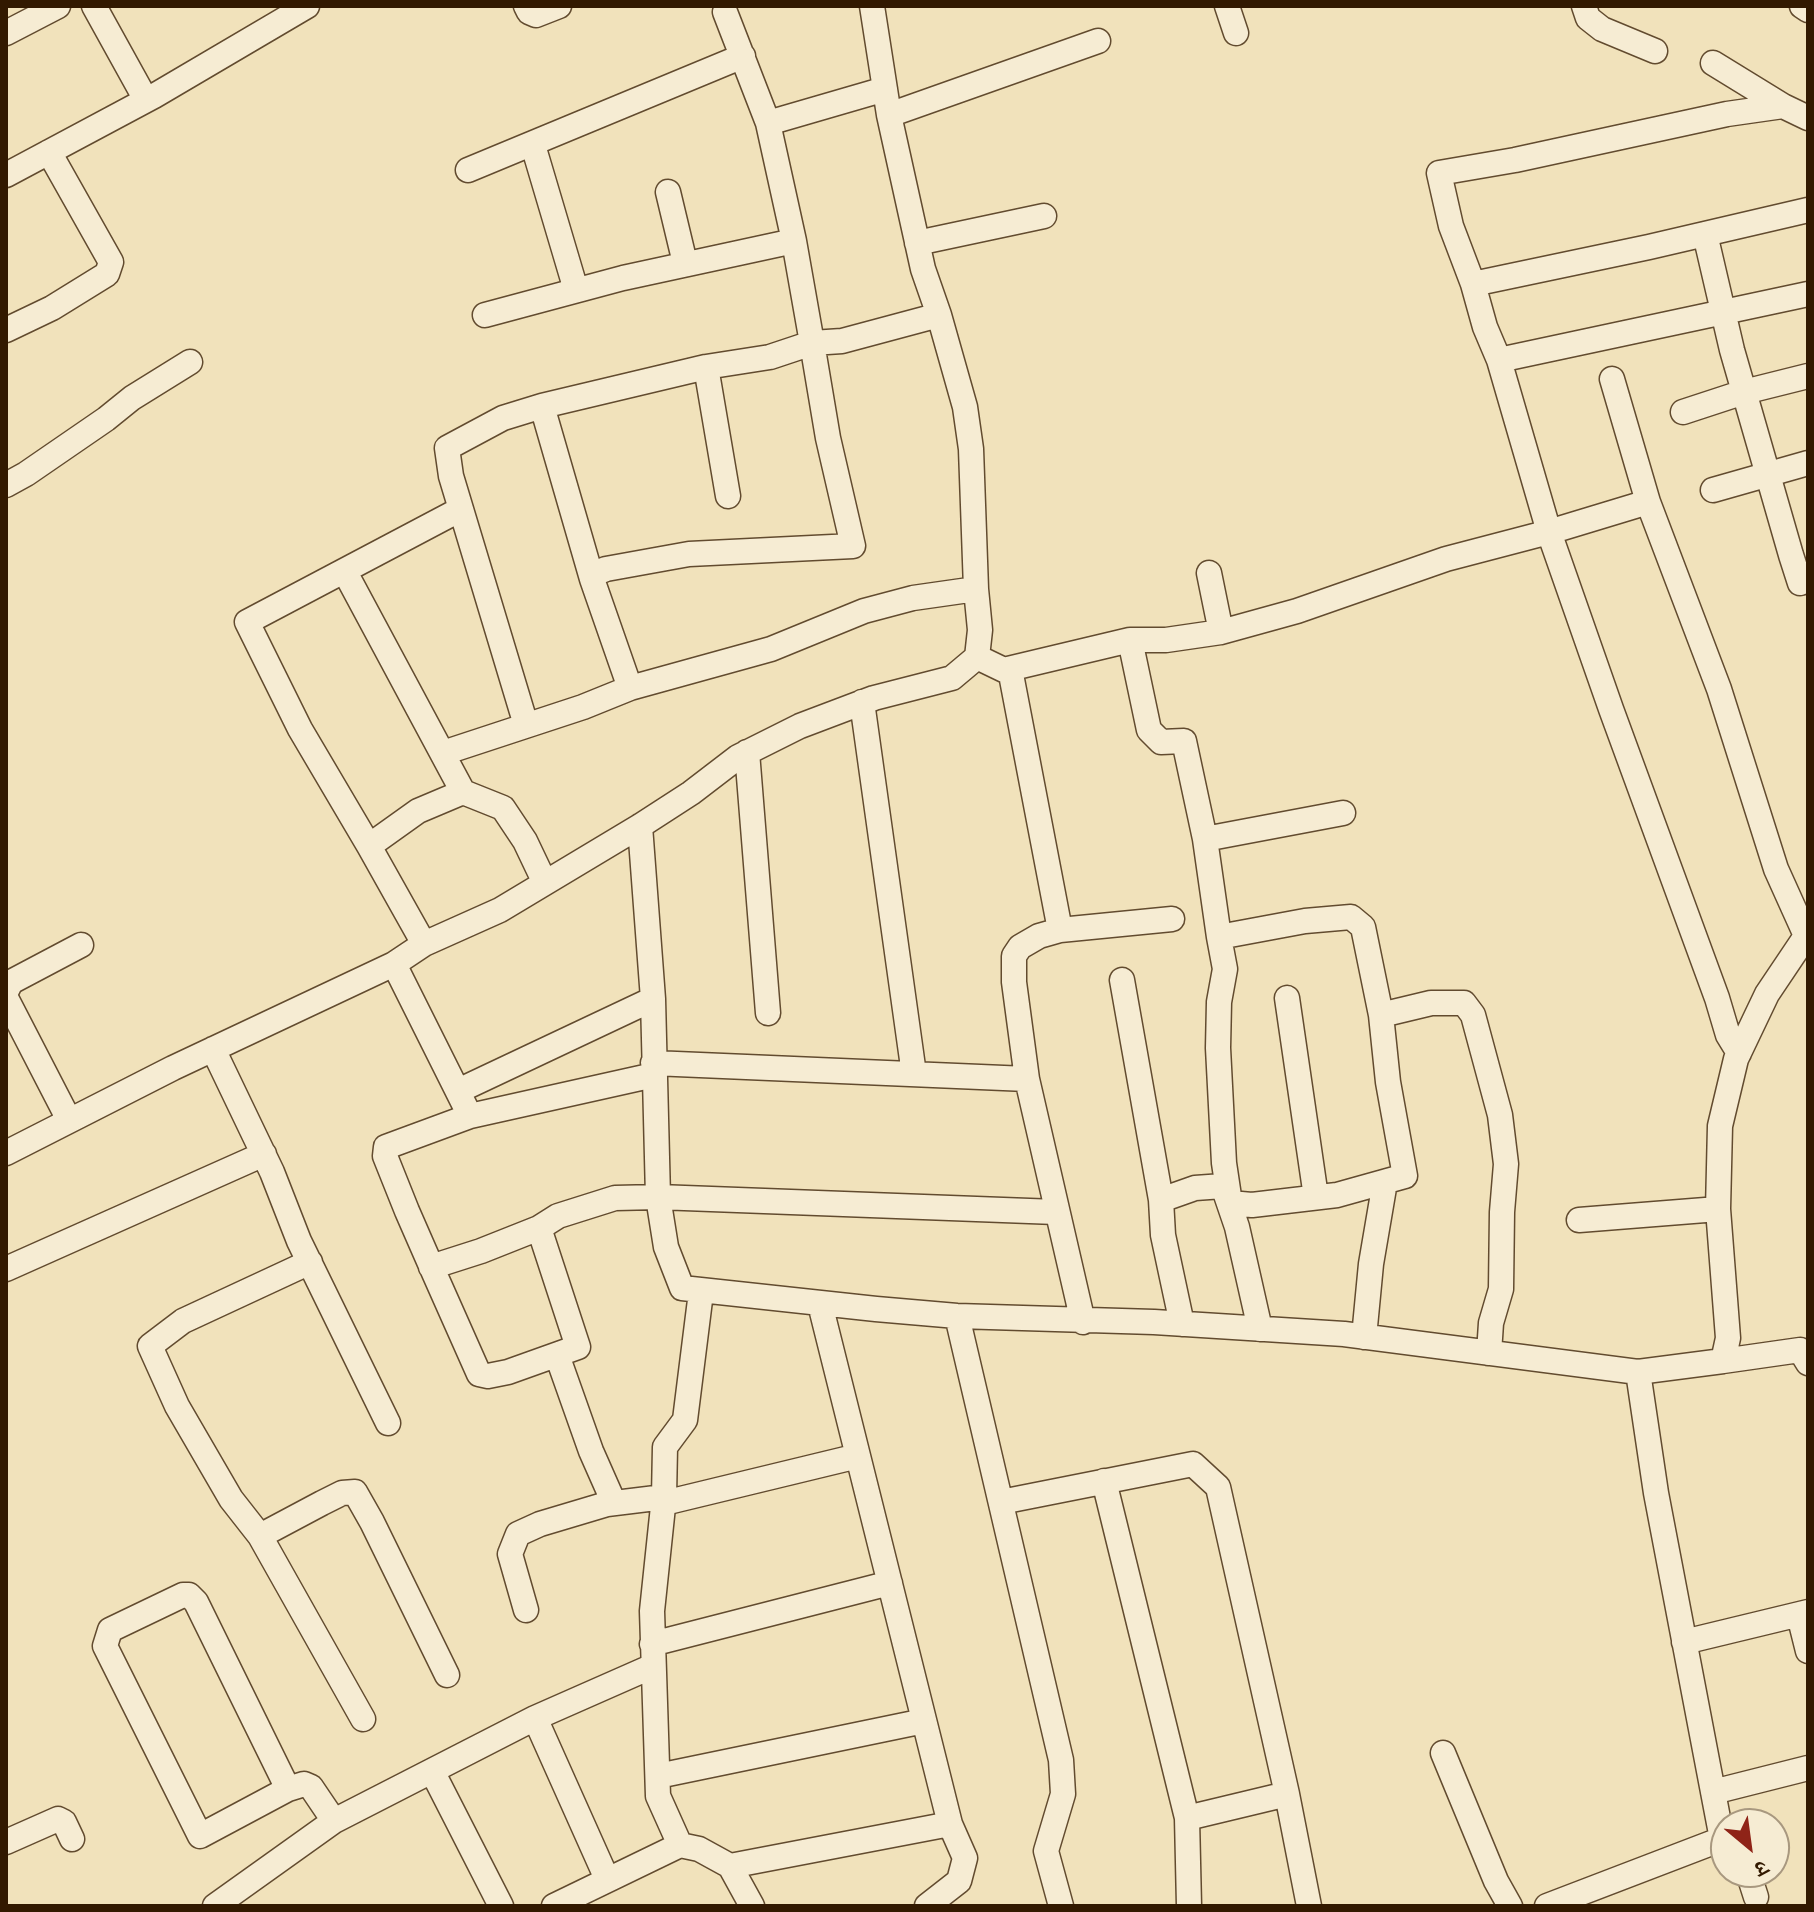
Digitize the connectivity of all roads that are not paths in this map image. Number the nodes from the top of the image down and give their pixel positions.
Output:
1 (58, 6) edge
2 (94, 6) edge
3 (307, 6) edge
4 (526, 6) edge
5 (559, 6) edge
6 (872, 6) edge
7 (1227, 6) edge
8 (1584, 6) edge
9 (1802, 6) edge
10 (1808, 10) edge
11 (725, 12) dead end
12 (6, 33) edge
13 (1236, 33) dead end
14 (1098, 41) dead end
15 (1655, 51) dead end
16 (743, 56) junction
17 (1713, 63) dead end
18 (885, 89) junction
19 (146, 100) junction
20 (1783, 106) junction
21 (889, 115) junction
22 (1808, 118) edge
23 (768, 123) junction
24 (533, 145) junction
25 (49, 152) junction
26 (468, 170) dead end
27 (6, 175) edge
28 (668, 192) dead end
29 (1808, 210) edge
30 (1044, 216) dead end
31 (1705, 234) junction
32 (794, 241) junction
33 (917, 243) junction
34 (685, 263) junction
35 (1473, 284) junction
36 (576, 290) junction
37 (1808, 294) edge
38 (1724, 314) junction
39 (485, 315) dead end
40 (939, 315) junction
41 (6, 330) edge
42 (812, 343) junction
43 (1499, 360) junction
44 (190, 362) dead end
45 (706, 367) junction
46 (1808, 376) edge
47 (1612, 379) dead end
48 (1744, 392) junction
49 (542, 406) junction
50 (1683, 412) dead end
51 (1808, 463) edge
52 (1769, 474) junction
53 (6, 485) edge
54 (1713, 490) dead end
55 (728, 496) dead end
56 (1648, 502) junction
57 (461, 509) junction
58 (1549, 532) junction
59 (345, 572) junction
60 (1209, 573) dead end
61 (591, 575) junction
62 (1808, 580) edge
63 (976, 589) junction
64 (1221, 632) junction
65 (1130, 640) junction
66 (977, 657) junction
67 (1010, 669) junction
68 (630, 688) junction
69 (862, 702) junction
70 (526, 725) junction
71 (747, 752) junction
72 (443, 753) junction
73 (463, 792) junction
74 (1343, 813) dead end
75 (640, 826) junction
76 (1205, 839) junction
77 (369, 846) junction
78 (545, 883) junction
79 (1172, 919) dead end
80 (1060, 930) junction
81 (1219, 937) junction
82 (1807, 937) edge
83 (424, 944) junction
84 (81, 945) dead end
85 (394, 964) junction
86 (1122, 980) dead end
87 (6, 992) edge
88 (6, 998) edge
89 (1287, 998) dead end
90 (653, 999) junction
91 (768, 1013) dead end
92 (1381, 1015) junction
93 (213, 1049) junction
94 (1739, 1053) junction
95 (654, 1069) junction
96 (914, 1074) junction
97 (1027, 1079) junction
98 (458, 1091) junction
99 (470, 1116) junction
100 (69, 1120) junction
101 (6, 1153) edge
102 (264, 1154) junction
103 (1385, 1182) junction
104 (658, 1197) junction
105 (1316, 1197) junction
106 (1161, 1200) junction
107 (1230, 1203) junction
108 (1718, 1209) junction
109 (1056, 1212) junction
110 (1579, 1220) dead end
111 (539, 1228) junction
112 (310, 1262) junction
113 (431, 1267) junction
114 (6, 1269) edge
115 (701, 1292) junction
116 (820, 1304) junction
117 (957, 1316) junction
118 (1083, 1322) junction
119 (1182, 1324) junction
120 (1260, 1329) junction
121 (1364, 1337) junction
122 (1489, 1353) junction
123 (557, 1355) junction
124 (1807, 1358) edge
125 (1723, 1361) junction
126 (1638, 1372) junction
127 (388, 1423) dead end
128 (858, 1456) junction
129 (1104, 1481) junction
130 (664, 1500) junction
131 (1001, 1502) junction
132 (614, 1503) junction
133 (260, 1536) junction
134 (890, 1583) junction
135 (526, 1610) dead end
136 (1804, 1613) edge
137 (1684, 1642) junction
138 (1808, 1651) edge
139 (653, 1655) junction
140 (447, 1675) dead end
141 (535, 1718) junction
142 (363, 1719) dead end
143 (924, 1721) junction
144 (1443, 1753) dead end
145 (1808, 1768) edge
146 (432, 1771) junction
147 (658, 1776) junction
148 (288, 1789) junction
149 (1713, 1792) junction
150 (1287, 1794) junction
151 (1717, 1808) edge
152 (1187, 1818) junction
153 (334, 1821) junction
154 (950, 1824) junction
155 (72, 1839) dead end
156 (6, 1842) edge
157 (680, 1845) junction
158 (1710, 1845) edge
159 (730, 1866) junction
160 (607, 1879) junction
161 (1613, 1882) junction
162 (1753, 1888) edge
163 (1756, 1897) dead end
164 (215, 1906) edge
165 (501, 1906) edge
166 (554, 1906) edge
167 (752, 1906) edge
168 (927, 1906) edge
169 (1061, 1906) edge
170 (1189, 1906) edge
171 (1309, 1906) edge
172 (1510, 1906) edge
173 (1547, 1906) edge
174 (1620, 1906) edge

1 - 12 street
2 - 19 street
3 - 19 street
4 - 5 street
6 - 18 street
7 - 13 street
8 - 15 street
9 - 10 street
11 - 16 street
14 - 21 street
16 - 23 street
16 - 24 street
17 - 20 street
18 - 21 street
18 - 23 street
19 - 25 street
20 - 22 street
20 - 35 street
21 - 33 street
23 - 32 street
24 - 26 street
24 - 36 street
25 - 27 street
25 - 41 street
28 - 34 street
29 - 31 street
30 - 33 street
31 - 35 street
31 - 38 street
32 - 34 street
32 - 42 street
33 - 40 street
34 - 36 street
35 - 43 street
36 - 39 street
37 - 38 street
38 - 43 street
38 - 48 street
40 - 42 street
40 - 63 street
42 - 45 street
42 - 61 street
43 - 58 street
44 - 53 street
45 - 49 street
45 - 55 street
46 - 48 street
47 - 56 street
48 - 50 street
48 - 52 street
49 - 57 street
49 - 61 street
51 - 52 street
52 - 54 street
52 - 62 street
56 - 58 street
56 - 82 street
57 - 59 street
57 - 70 street
58 - 64 street
58 - 94 street
59 - 72 street
59 - 77 street
60 - 64 street
61 - 68 street
63 - 66 street
63 - 68 street
64 - 65 street
65 - 67 street
65 - 76 street
66 - 67 street
66 - 69 street
67 - 80 street
68 - 70 street
69 - 71 street
69 - 96 street
70 - 72 street
71 - 75 street
71 - 91 street
72 - 73 street
73 - 77 street
73 - 78 street
74 - 76 street
75 - 78 street
75 - 90 street
76 - 81 street
77 - 83 street
78 - 83 street
79 - 80 street
80 - 97 street
81 - 92 street
81 - 107 street
82 - 94 street
83 - 85 street
84 - 87 street
85 - 93 street
85 - 98 street
86 - 106 street
88 - 100 street
89 - 105 street
90 - 95 street
90 - 98 street
92 - 103 street
92 - 122 street
93 - 100 street
93 - 102 street
94 - 108 street
95 - 96 street
95 - 99 street
95 - 104 street
96 - 97 street
97 - 109 street
98 - 99 street
99 - 113 street
100 - 101 street
102 - 112 street
102 - 114 street
103 - 105 street
103 - 121 street
104 - 109 street
104 - 111 street
104 - 115 street
105 - 107 street
106 - 107 street
106 - 119 street
107 - 120 street
108 - 110 street
108 - 125 street
109 - 118 street
111 - 113 street
111 - 123 street
112 - 127 street
112 - 133 street
113 - 123 street
115 - 116 street
115 - 130 street
116 - 117 street
116 - 128 street
117 - 118 street
117 - 131 street
118 - 119 street
119 - 120 street
120 - 121 street
121 - 122 street
122 - 126 street
123 - 132 street
124 - 125 street
125 - 126 street
126 - 137 street
128 - 130 street
128 - 134 street
129 - 131 street
129 - 150 street
129 - 152 street
130 - 132 street
130 - 139 street
131 - 169 street
132 - 135 street
133 - 140 street
133 - 142 street
134 - 139 street
134 - 143 street
136 - 137 street
136 - 138 street
137 - 149 street
139 - 141 street
139 - 147 street
141 - 146 street
141 - 160 street
143 - 147 street
143 - 154 street
144 - 172 street
145 - 149 street
146 - 153 street
146 - 165 street
147 - 157 street
148 - 148 street
148 - 153 street
149 - 151 street
150 - 152 street
150 - 171 street
152 - 170 street
153 - 164 street
154 - 159 street
154 - 168 street
155 - 156 street
157 - 159 street
157 - 160 street
158 - 161 street
159 - 167 street
160 - 166 street
161 - 173 street
161 - 174 street
162 - 163 street

